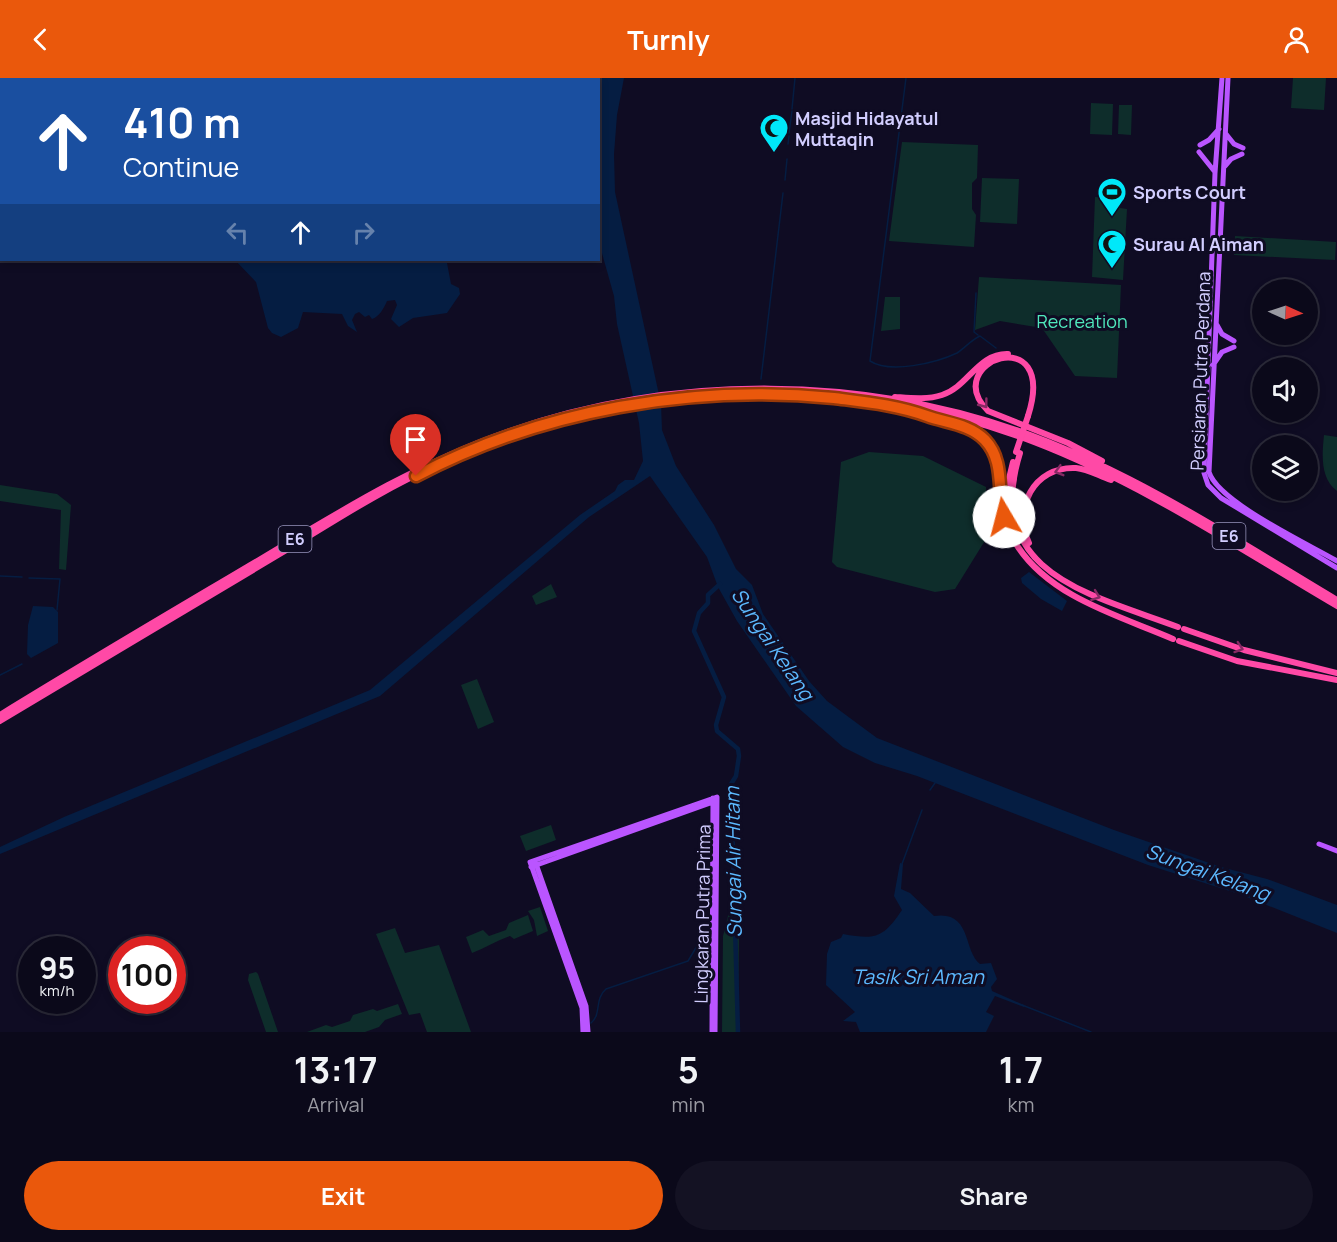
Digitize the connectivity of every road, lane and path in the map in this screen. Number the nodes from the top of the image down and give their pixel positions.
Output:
1 (1222, 78) edge
2 (1228, 78) edge
3 (1220, 124) junction
4 (1225, 132) junction
5 (1200, 144) dead end
6 (1199, 152) dead end
7 (1224, 167) junction
8 (1215, 173) junction
9 (1215, 320) junction
10 (1209, 329) junction
11 (1213, 344) junction
12 (1207, 360) junction
13 (1213, 365) junction
14 (676, 396) junction
15 (873, 396) junction
16 (910, 409) junction
17 (1030, 417) junction
18 (1018, 453) junction
19 (1120, 473) junction
20 (1135, 487) junction
21 (1027, 556) junction
22 (1337, 561) edge
23 (1040, 564) junction
24 (1337, 568) edge
25 (1337, 600) edge
26 (1337, 606) edge
27 (1205, 636) junction
28 (1200, 650) junction
29 (1337, 673) edge
30 (1337, 680) edge
31 (54, 685) junction
32 (0, 713) edge
33 (0, 723) edge
34 (715, 799) junction
35 (1319, 844) dead end
36 (1337, 851) edge
37 (544, 862) junction
38 (534, 864) junction
39 (524, 869) dead end
40 (536, 873) junction
41 (585, 1022) junction
42 (583, 1032) edge
43 (588, 1032) edge
44 (713, 1032) edge

1 - 3 main road, Persiaran Putra Perdana
2 - 4 main road, Persiaran Putra Perdana
3 - 5 main road
3 - 8 main road, Persiaran Putra Perdana
4 - 7 main road, Persiaran Putra Perdana
4 - 7 main road
6 - 8 main road
7 - 9 main road, Persiaran Putra Perdana
8 - 10 main road, Persiaran Putra Perdana
9 - 11 main road, Persiaran Putra Perdana
9 - 13 main road
10 - 11 main road
10 - 12 main road, Persiaran Putra Perdana
11 - 12 main road
11 - 13 main road, Persiaran Putra Perdana
12 - 24 main road, Persiaran Putra Perdana
13 - 22 main road, Persiaran Putra Perdana
14 - 15 highway, E6
14 - 16 highway, E6
14 - 31 highway, E6
15 - 17 highway
15 - 19 highway, E6
16 - 20 highway, E6
16 - 21 highway
17 - 18 highway, bridge
17 -> 19 highway
18 - 21 highway
18 - 23 highway
19 - 25 highway, E6
20 -> 23 highway
20 - 26 highway, E6
21 - 28 highway
23 -> 27 highway
27 - 28 highway
27 -> 29 highway
28 - 30 highway
31 - 32 highway
31 - 33 highway
34 - 37 main road
34 - 38 main road
34 - 44 main road, Lingkaran Putra Prima
35 - 36 main road
37 - 38 main road
37 - 40 main road
38 - 40 main road
39 - 40 main road
40 - 41 main road
41 - 42 main road
41 - 43 main road

